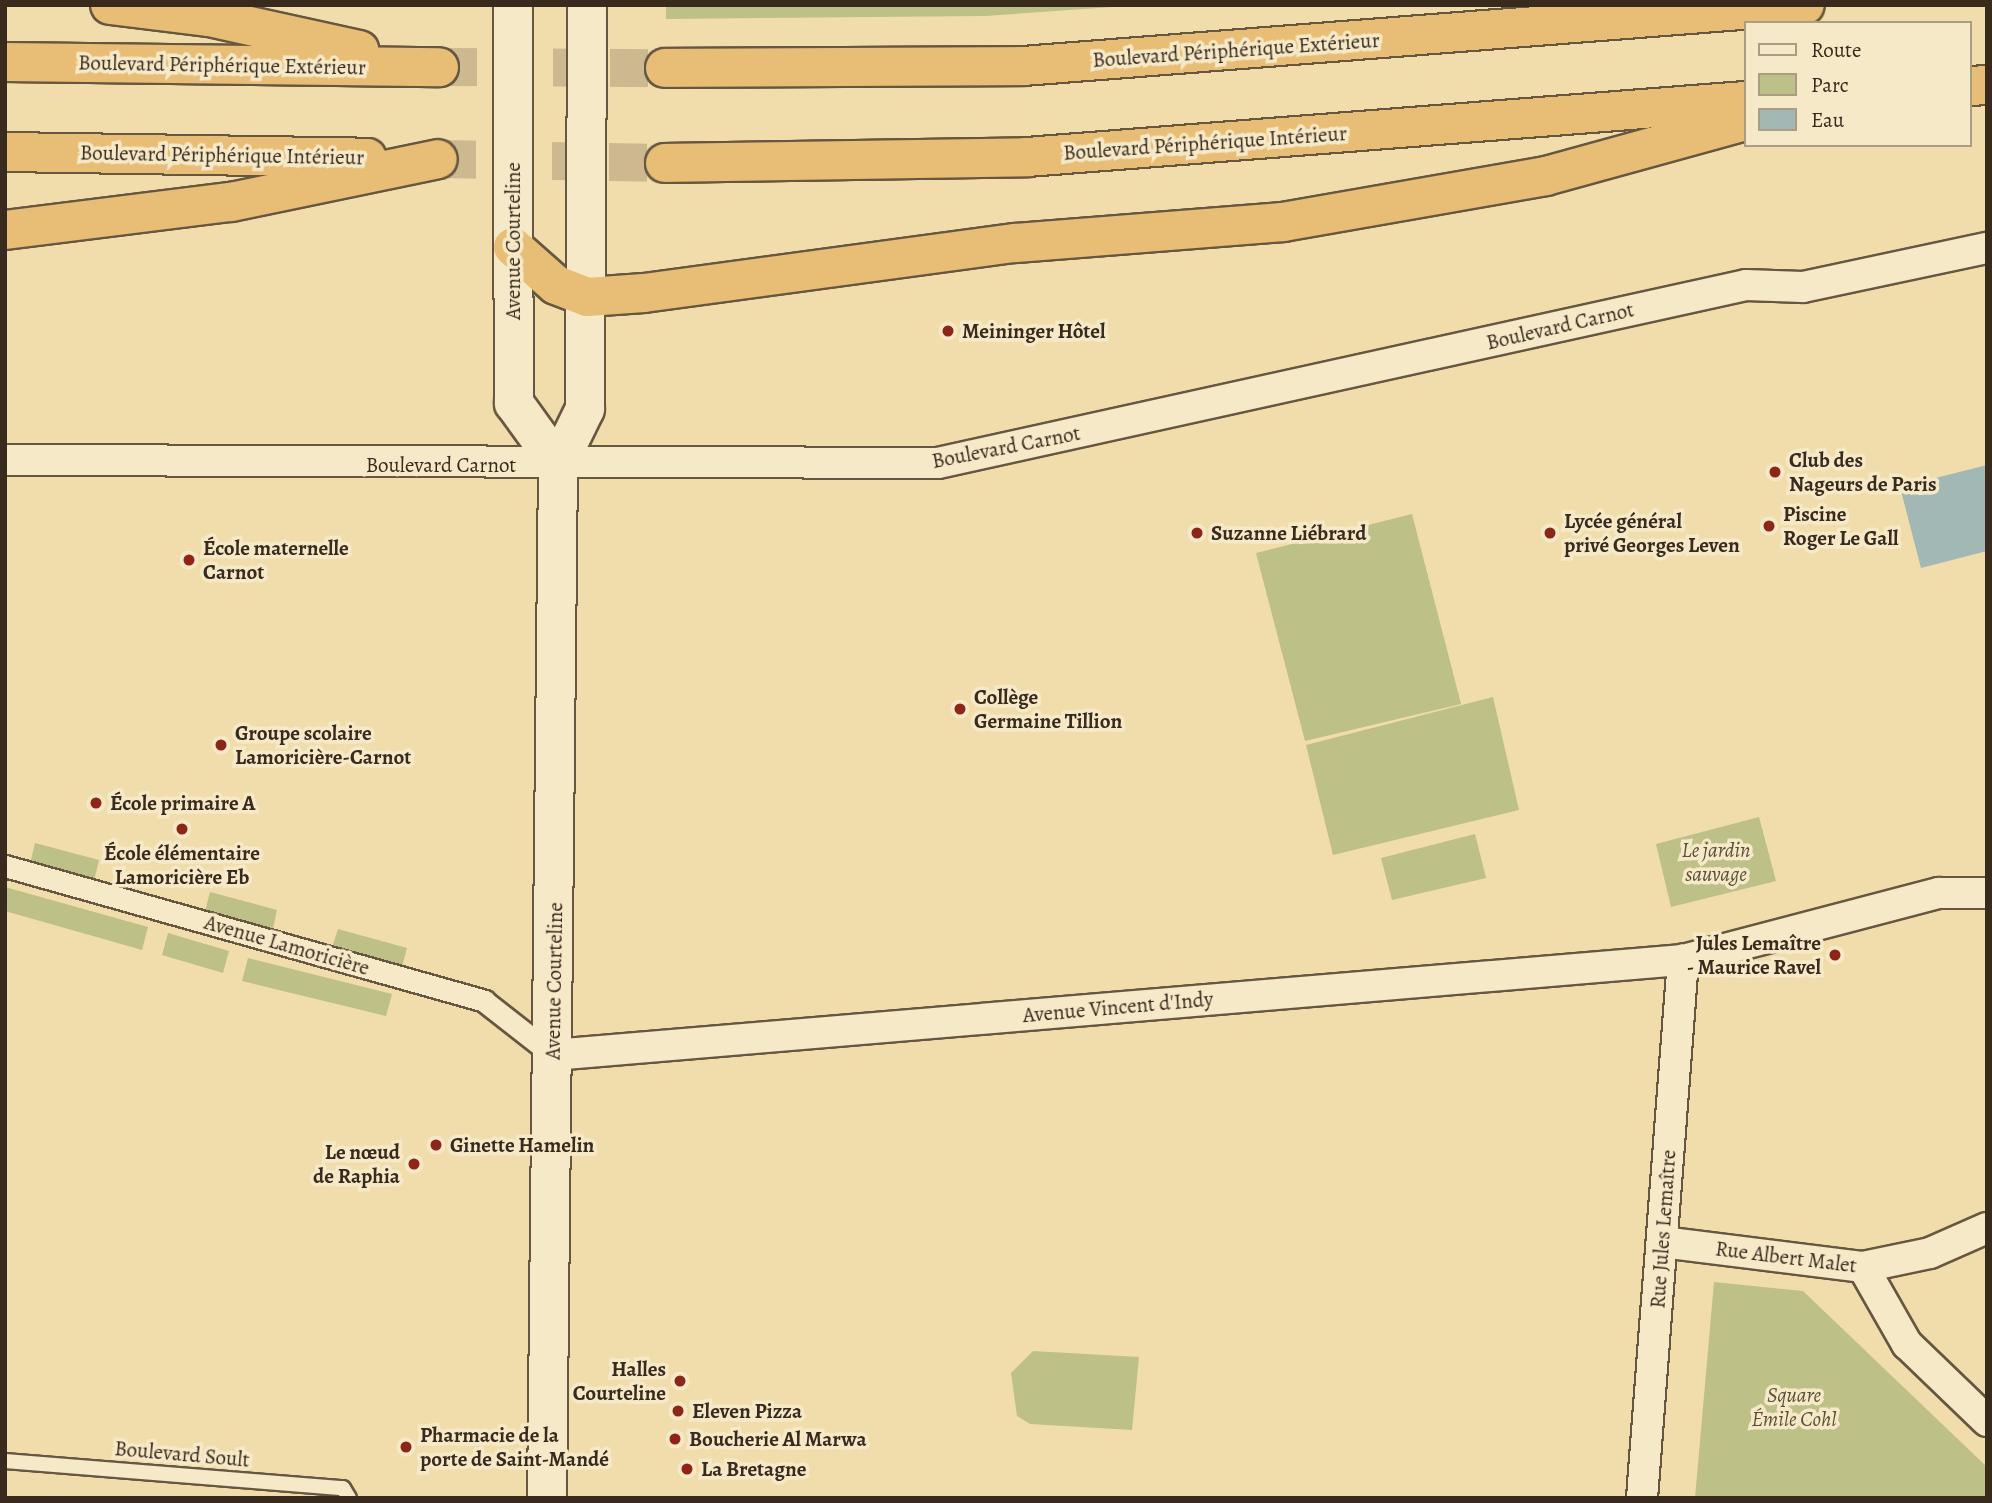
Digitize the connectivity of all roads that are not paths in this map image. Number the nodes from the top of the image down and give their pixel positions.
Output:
1 (110, 5) edge
2 (513, 5) edge
3 (587, 5) edge
4 (1805, 5) edge
5 (5, 62) edge
6 (665, 68) tunnel mouth
7 (1744, 101) edge
8 (1744, 121) edge
9 (5, 152) edge
10 (665, 163) tunnel mouth
11 (5, 230) edge
12 (513, 247) junction
13 (1987, 248) edge
14 (587, 297) junction
15 (5, 460) edge
16 (558, 464) junction
17 (5, 866) edge
18 (1987, 893) edge
19 (1683, 960) junction
20 (553, 1055) junction
21 (1987, 1228) edge
22 (1662, 1242) junction
23 (1863, 1267) junction
24 (1987, 1421) edge
25 (5, 1461) edge
26 (349, 1498) edge
27 (547, 1498) edge
28 (1642, 1498) edge

1 - 5 highway, Boulevard Périphérique Extérieur
2 - 12 main road, Avenue Courteline
3 - 14 main road, Avenue Courteline
4 - 6 highway, Boulevard Périphérique Extérieur
7 - 10 highway, Boulevard Périphérique Intérieur
8 - 14 highway
9 - 11 highway, Boulevard Périphérique Intérieur
12 - 14 highway
12 - 16 main road, Avenue Courteline
13 - 16 street, Boulevard Carnot
14 - 16 main road, Avenue Courteline
15 - 16 street, Boulevard Carnot
16 - 20 main road, Avenue Courteline
17 - 20 street, Avenue Lamoricière
18 - 19 street, Avenue Vincent d'Indy
19 - 20 street, Avenue Vincent d'Indy
19 - 22 street, Rue Jules Lemaître
20 - 27 main road, Avenue Courteline
21 - 23 street, Rue Albert Malet
22 - 23 street, Rue Albert Malet
22 - 28 street, Rue Jules Lemaître
23 - 24 street
25 - 26 lane, Boulevard Soult

